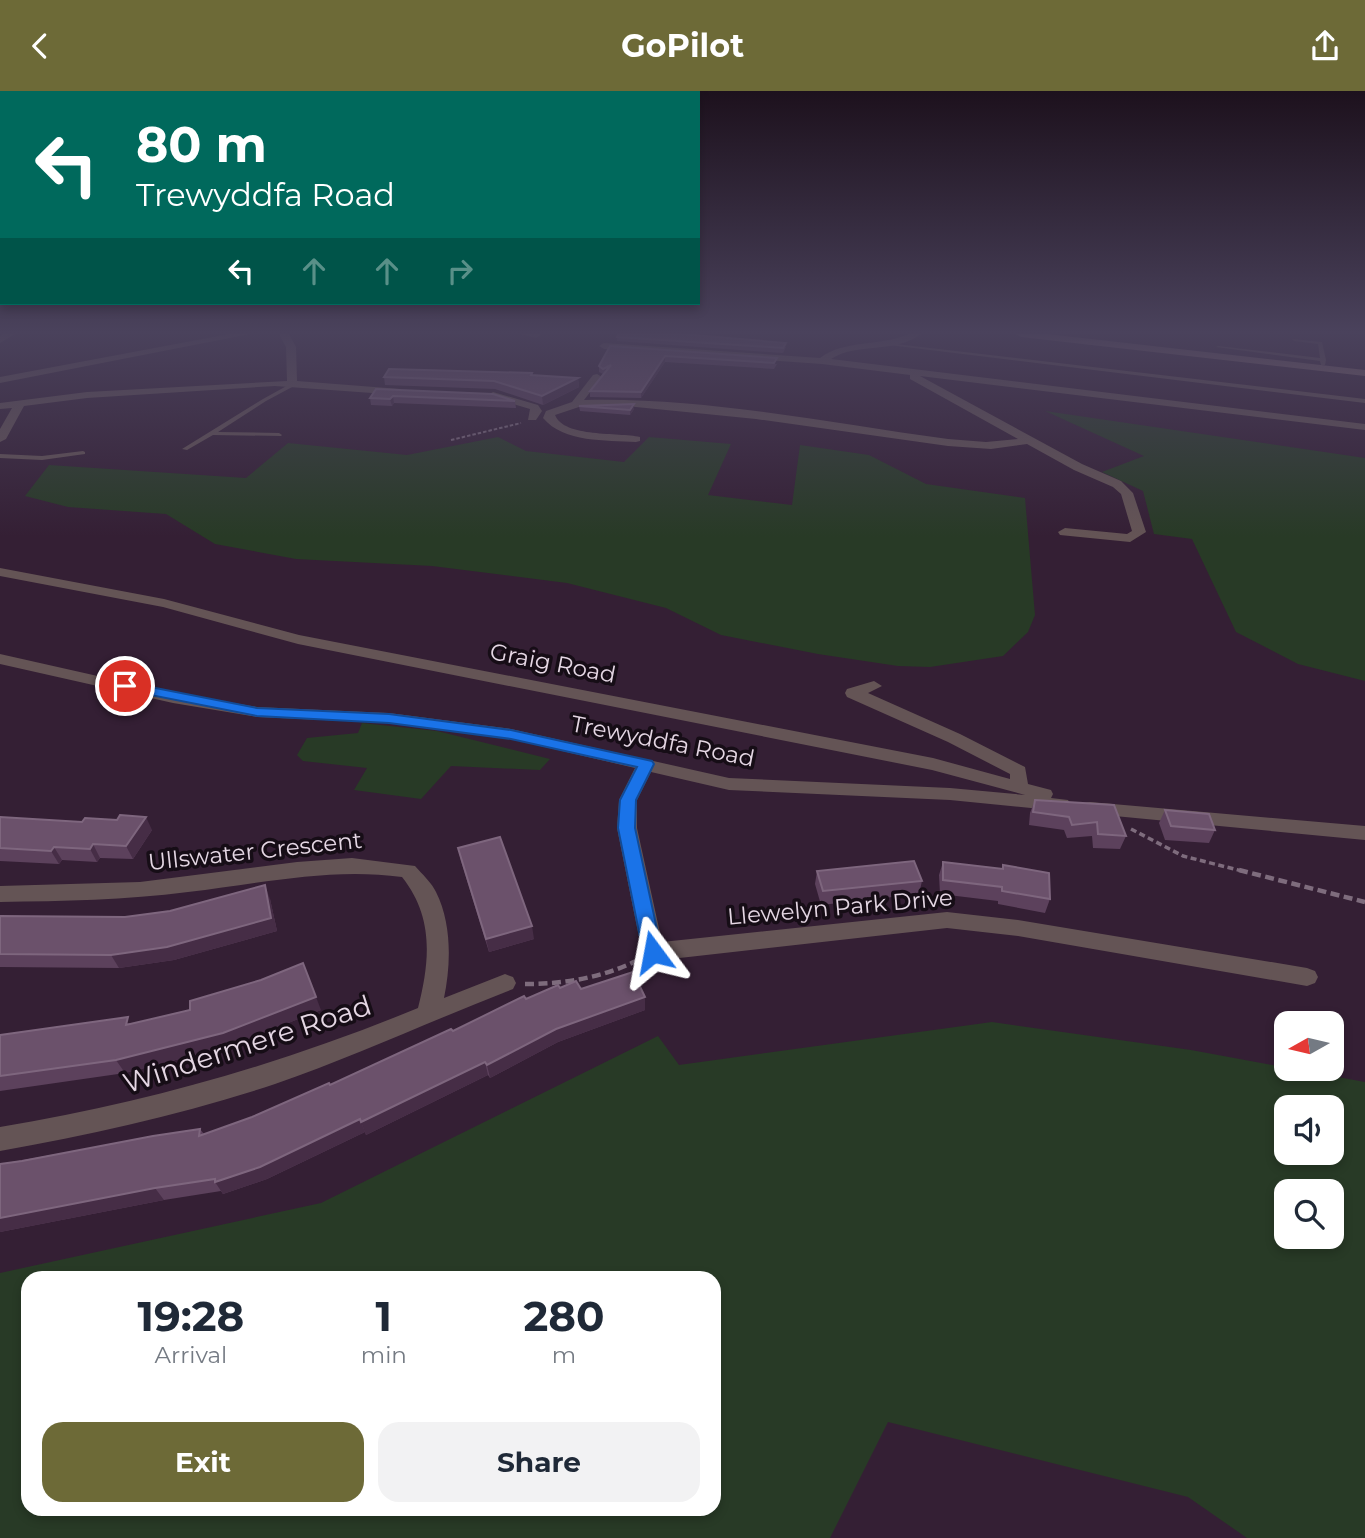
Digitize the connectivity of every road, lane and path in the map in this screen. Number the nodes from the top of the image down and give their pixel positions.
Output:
1 (36, 402) edge
2 (258, 402) edge
3 (516, 402) edge
4 (577, 402) joint
5 (959, 402) edge
6 (1155, 402) edge
7 (20, 403) junction
8 (0, 406) edge
9 (532, 418) joint
10 (1365, 427) edge
11 (214, 434) junction
12 (279, 435) dead end
13 (0, 439) edge
14 (636, 439) dead end
15 (452, 440) dead end
16 (1028, 440) junction
17 (184, 449) dead end
18 (83, 453) dead end
19 (0, 456) edge
20 (1065, 532) dead end
21 (0, 572) edge
22 (0, 659) edge
23 (874, 686) dead end
24 (646, 764) junction
25 (1019, 787) junction
26 (1104, 809) junction
27 (1365, 833) edge
28 (0, 894) edge
29 (1365, 902) edge
30 (653, 952) junction
31 (1307, 977) dead end
32 (505, 983) joint
33 (429, 1011) junction
34 (0, 1139) edge

1 - 7 street
2 - 11 lane
3 - 9 street
4 - 14 street
4 - 16 street
5 - 16 street
6 - 10 street
7 - 8 street
7 - 13 street
9 - 15 path
11 - 12 lane
11 - 17 lane
16 - 20 street
18 - 19 lane
21 - 25 street, Graig Road
22 - 24 street, Trewyddfa Road
23 - 25 street
24 - 26 street, Trewyddfa Road
24 - 30 street
25 - 26 street, Graig Road
26 - 27 street, Trewyddfa Road
26 - 29 path
28 - 33 street, Ullswater Crescent
30 - 31 street, Llewelyn Park Drive
30 - 32 path
32 - 33 street, Windermere Road
33 - 34 street, Windermere Road

